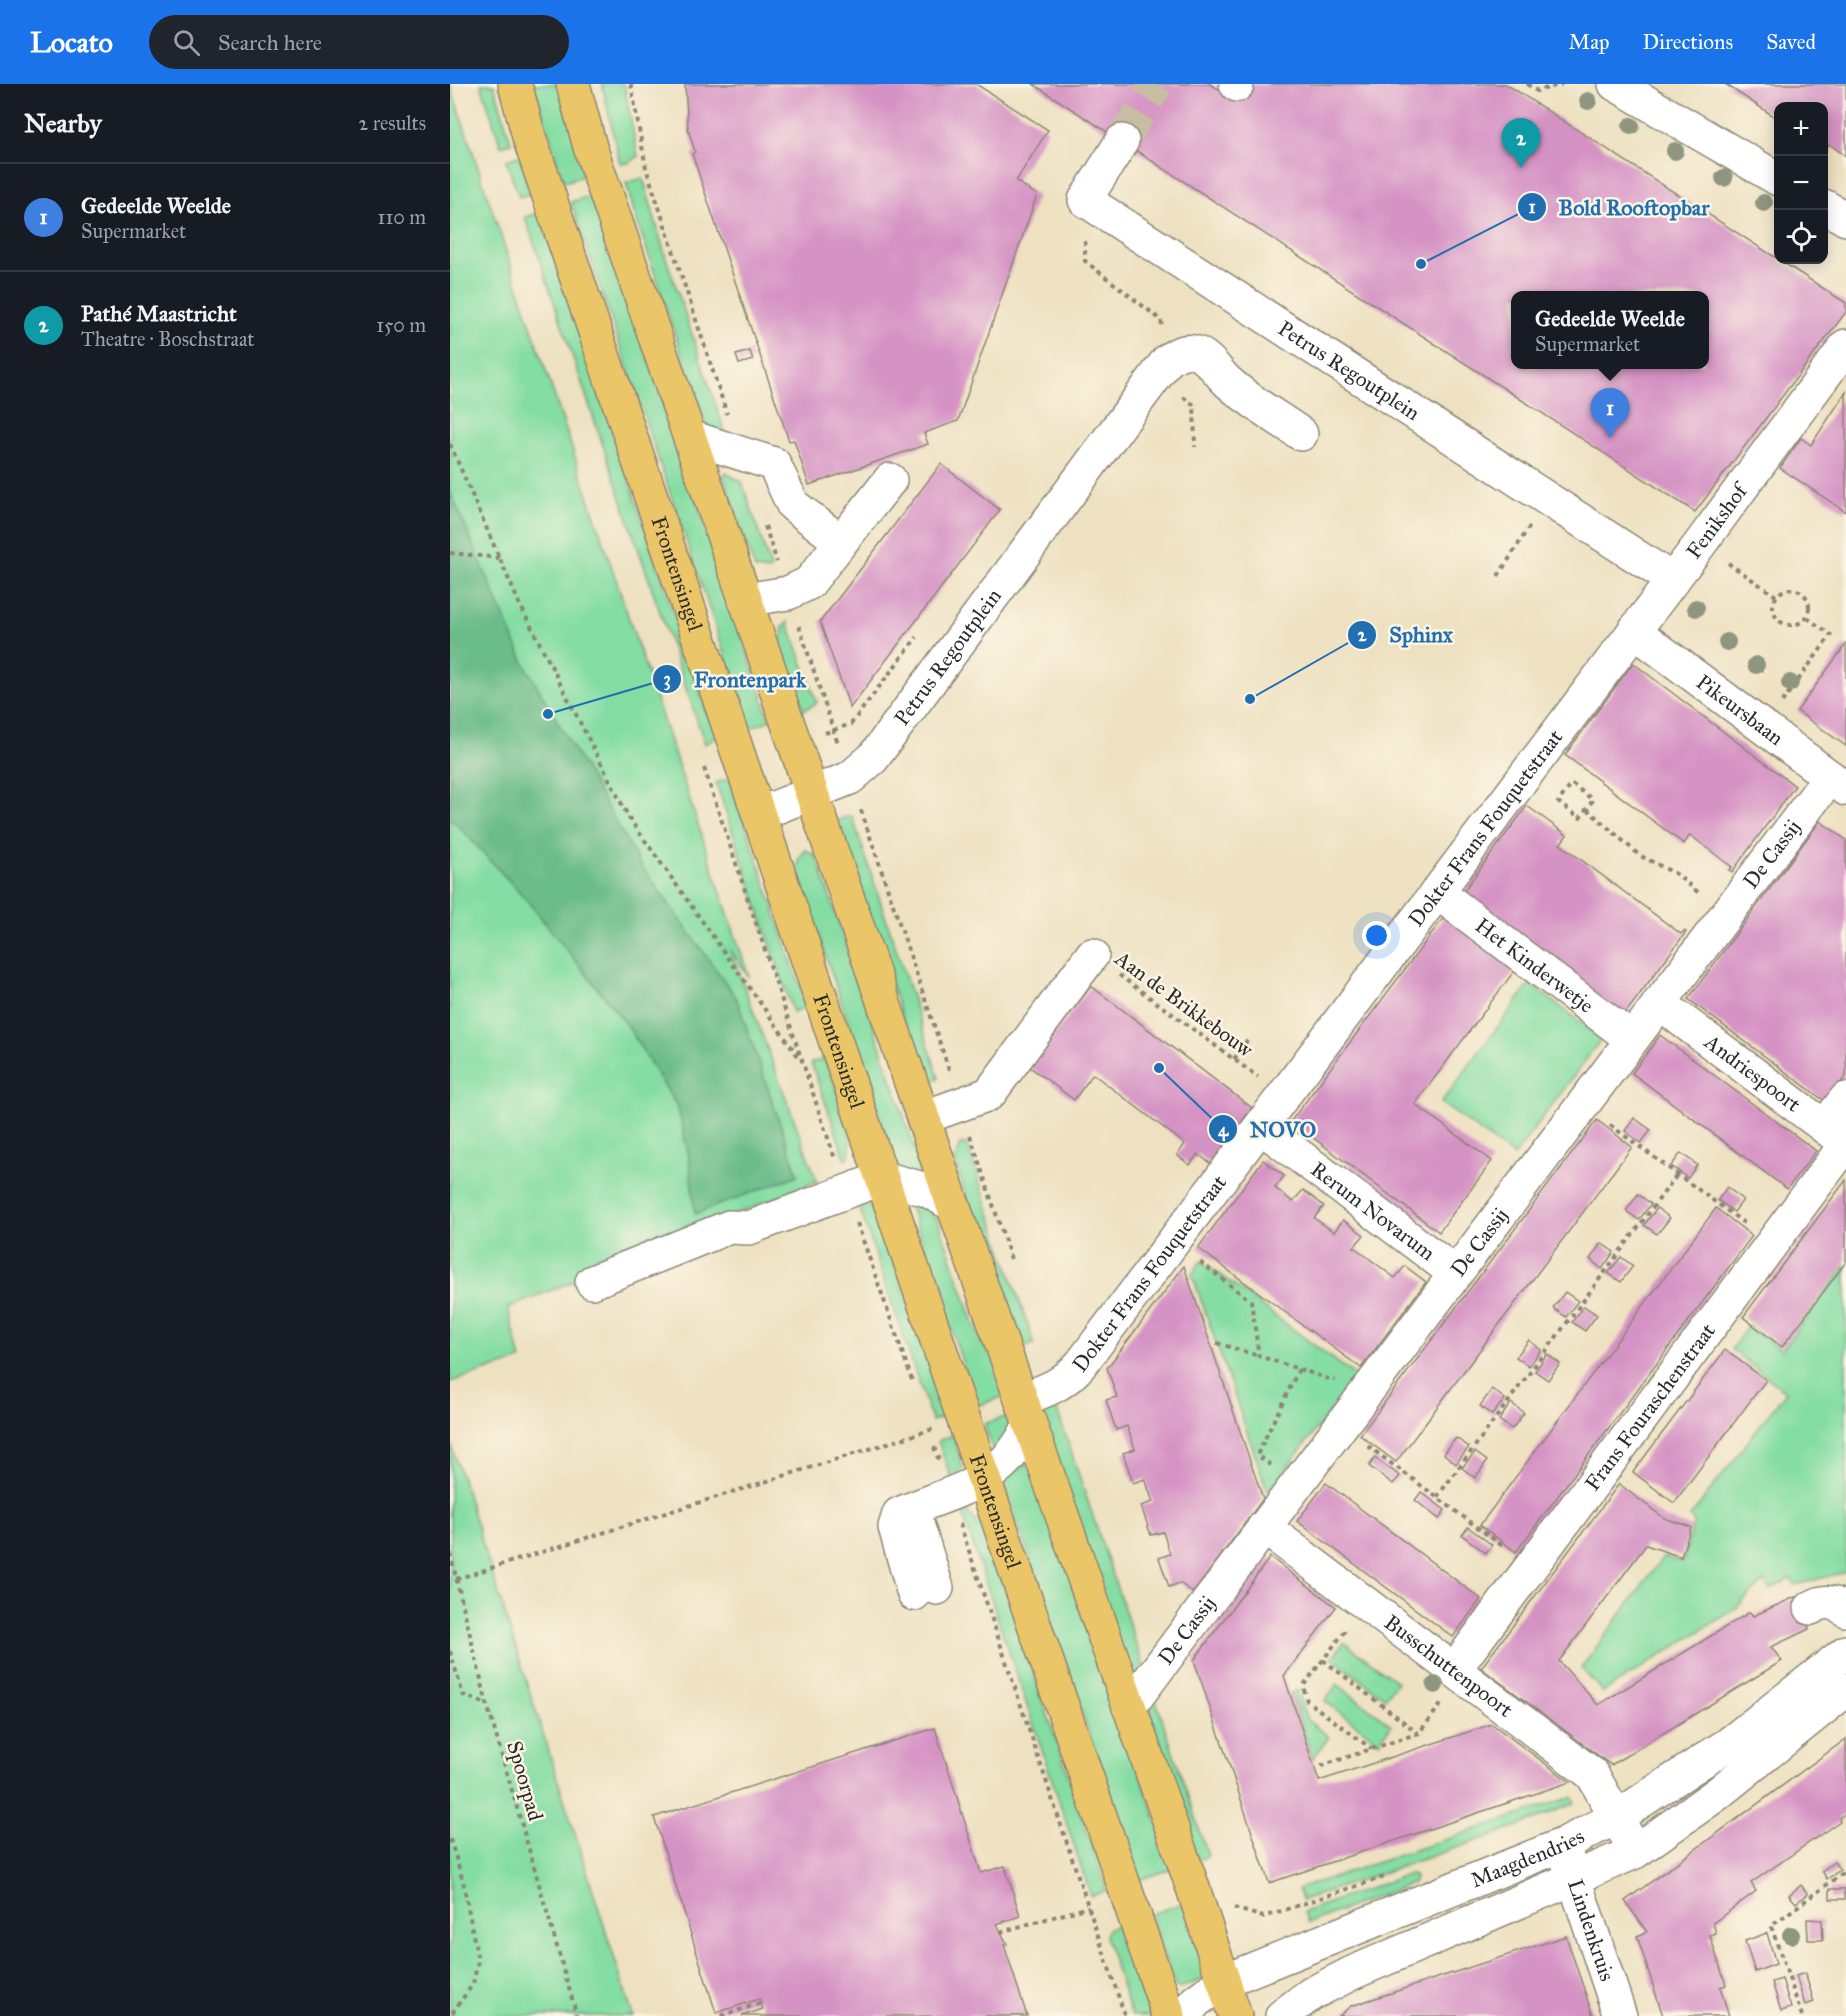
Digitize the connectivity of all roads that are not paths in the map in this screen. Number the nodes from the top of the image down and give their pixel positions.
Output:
1 (515, 84) edge
2 (573, 84) edge
3 (1615, 84) edge
4 (1122, 141) tunnel mouth
5 (1774, 176) edge
6 (1828, 208) edge
7 (1846, 219) edge
8 (1846, 346) edge
9 (1301, 434) dead end
10 (690, 437) junction
11 (890, 480) dead end
12 (842, 542) junction
13 (1672, 580) junction
14 (745, 600) junction
15 (1634, 631) junction
16 (1838, 783) edge
17 (811, 794) junction
18 (759, 814) junction
19 (1437, 892) junction
20 (1092, 955) road end
21 (1659, 1003) junction
22 (1632, 1039) junction
23 (1846, 1099) edge
24 (925, 1117) junction
25 (1261, 1127) junction
26 (1839, 1137) edge
27 (884, 1178) junction
28 (953, 1205) junction
29 (1455, 1273) junction
30 (595, 1291) dead end
31 (1026, 1411) junction
32 (984, 1479) junction
33 (1264, 1527) junction
34 (926, 1591) dead end
35 (1811, 1608) dead end
36 (1846, 1610) edge
37 (1846, 1652) edge
38 (1454, 1670) junction
39 (1846, 1690) edge
40 (1129, 1707) junction
41 (1617, 1818) junction
42 (1562, 1845) junction
43 (1635, 1852) junction
44 (1575, 1879) junction
45 (1224, 1981) junction
46 (1169, 2016) edge
47 (1184, 2016) edge
48 (1235, 2016) edge
49 (1282, 2016) edge
50 (1620, 2016) edge

1 - 18 main road, Frontensingel
2 - 10 main road
3 - 5 street
4 - 13 street, Petrus Regoutplein
6 - 7 street
8 - 13 street, Fenikshof
9 - 17 street, Petrus Regoutplein
10 - 12 street
10 - 14 main road
11 - 12 street
12 - 14 street
13 - 15 street, Dokter Frans Fouquetstraat
14 - 17 main road
15 - 16 street, Pikeursbaan
15 - 19 street, Dokter Frans Fouquetstraat
16 - 21 street, De Cassij
17 - 18 street, Petrus Regoutplein
17 - 24 main road
18 - 27 main road, Frontensingel
19 - 22 street, Het Kinderwetje
19 - 25 street, Dokter Frans Fouquetstraat
20 - 24 street
21 - 22 street, De Cassij
21 - 26 street, Andriespoort
22 - 29 street, De Cassij
23 - 26 street, Frans Fouraschenstraat
24 - 28 main road
25 - 29 street, Rerum Novarum
25 - 31 street, Dokter Frans Fouquetstraat
26 - 38 street, Frans Fouraschenstraat
27 - 28 street
27 - 30 street
27 - 32 main road, Frontensingel
28 - 31 main road
29 - 33 street, De Cassij
31 - 32 street
31 - 40 main road
32 - 34 street
32 - 46 main road, Frontensingel
33 - 38 street, Busschuttenpoort
33 - 40 street, De Cassij
35 - 36 street
37 - 41 street, Maagdendries
38 - 41 street, Busschuttenpoort
39 - 43 street, Maagdendries
40 - 45 main road
41 - 42 street, Maagdendries
41 - 43 street, Busschuttenpoort
42 - 44 street, Lindenkruis
42 - 45 street, Maagdendries
43 - 44 street, Maagdendries
44 - 49 street, Maagdendries
44 - 50 street, Lindenkruis
45 - 47 street, Maagdendries
45 - 48 main road

